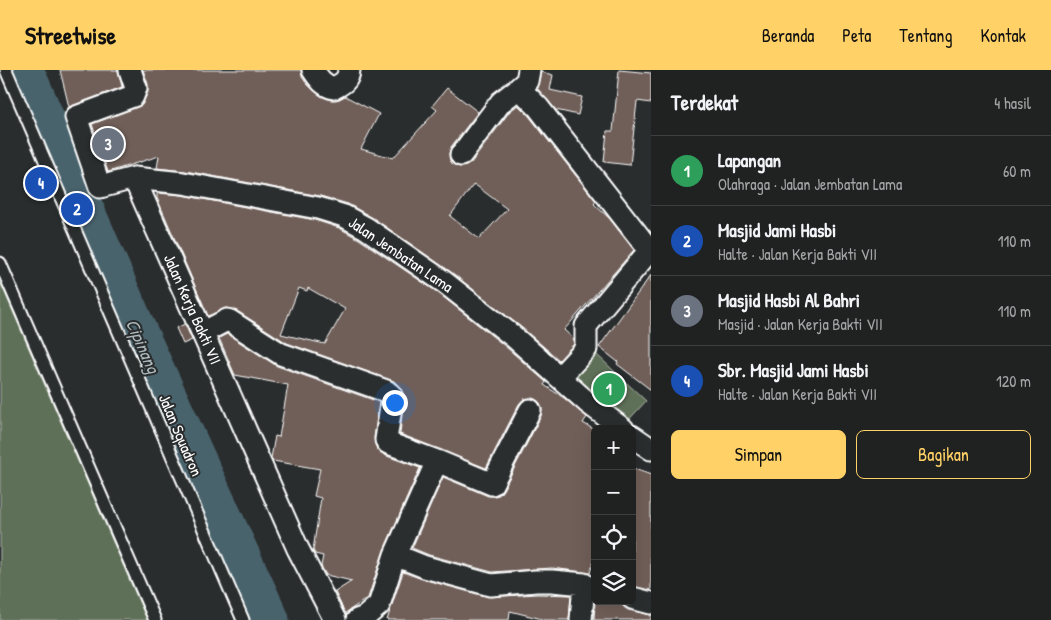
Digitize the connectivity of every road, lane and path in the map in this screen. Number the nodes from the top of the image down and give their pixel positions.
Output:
1 (6, 70) edge
2 (130, 70) edge
3 (313, 70) edge
4 (349, 70) edge
5 (524, 79) edge
6 (460, 154) dead end
7 (134, 178) junction
8 (650, 251) edge
9 (0, 263) edge
10 (204, 332) junction
11 (560, 378) junction
12 (530, 410) dead end
13 (618, 425) edge
14 (636, 439) edge
15 (651, 449) edge
16 (437, 461) junction
17 (395, 554) junction
18 (590, 586) edge
19 (636, 599) edge
20 (651, 603) edge
21 (155, 620) edge
22 (243, 620) edge
23 (335, 620) edge
24 (357, 620) edge
25 (581, 620) edge

1 - 22 lane, Jalan Squadron
2 - 7 street
3 - 4 street
5 - 6 street
5 - 8 street
7 - 10 street, Jalan Kerja Bakti VII
7 - 11 street, Jalan Jembatan Lama
8 - 11 street
9 - 21 lane
10 - 16 street
10 - 23 street, Jalan Kerja Bakti VII
11 - 13 street, Jalan Jembatan Lama
12 - 16 street
14 - 15 street
16 - 17 street
17 - 18 street
17 - 24 street
18 - 25 street
19 - 20 street

